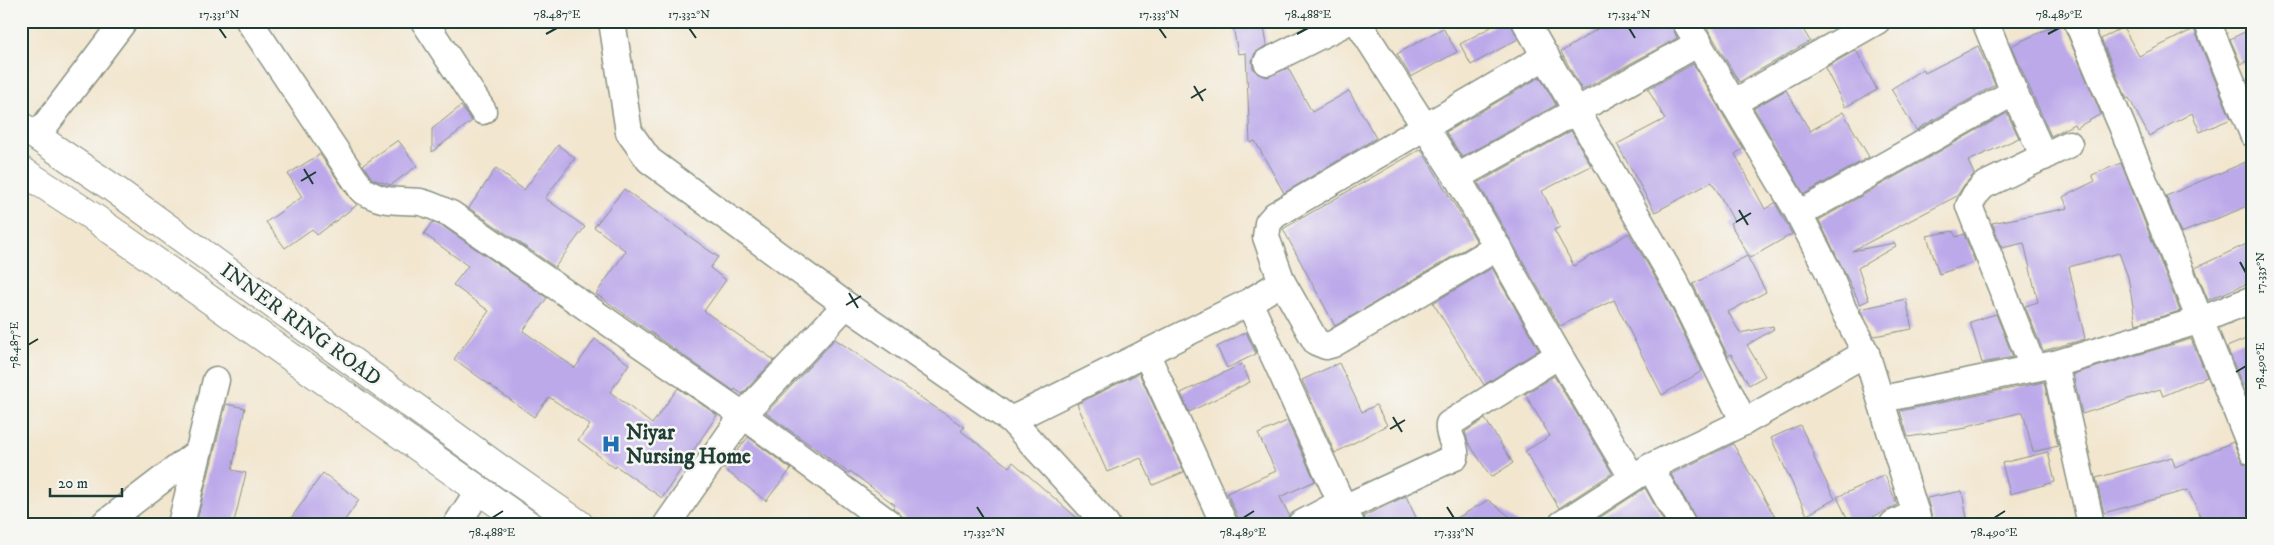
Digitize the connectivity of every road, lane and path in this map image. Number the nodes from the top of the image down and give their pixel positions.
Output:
1 (124, 21) edge
2 (249, 21) edge
3 (424, 21) edge
4 (1349, 21) edge
5 (1357, 21) edge
6 (1525, 21) edge
7 (1685, 21) edge
8 (1877, 21) edge
9 (1985, 21) edge
10 (2077, 21) edge
11 (2207, 21) edge
12 (613, 24) edge
13 (1699, 43) junction
14 (1546, 56) junction
15 (1267, 62) dead end
16 (2014, 92) junction
17 (1733, 103) junction
18 (483, 111) dead end
19 (1575, 111) junction
20 (1425, 126) junction
21 (29, 131) edge
22 (2253, 134) edge
23 (2069, 144) dead end
24 (2044, 157) junction
25 (1458, 177) junction
26 (25, 179) edge
27 (1799, 214) junction
28 (1498, 247) junction
29 (1282, 282) junction
30 (2253, 299) edge
31 (1249, 302) junction
32 (846, 305) junction
33 (2201, 320) junction
34 (1146, 353) junction
35 (1866, 353) junction
36 (1558, 355) junction
37 (2044, 366) junction
38 (216, 380) dead end
39 (1882, 399) junction
40 (744, 415) junction
41 (1011, 420) junction
42 (1744, 422) junction
43 (198, 452) junction
44 (2253, 452) edge
45 (1641, 472) junction
46 (480, 490) junction
47 (1346, 511) edge
48 (1910, 520) edge
49 (104, 524) edge
50 (181, 524) edge
51 (456, 524) edge
52 (527, 524) edge
53 (579, 524) edge
54 (667, 524) edge
55 (890, 524) edge
56 (1106, 524) edge
57 (1224, 524) edge
58 (1300, 524) edge
59 (1562, 524) edge
60 (1682, 524) edge
61 (2091, 524) edge

1 - 21 street
2 - 40 street
3 - 18 street
4 - 15 street
5 - 20 street
6 - 14 street
7 - 13 street
8 - 17 street
9 - 16 street
10 - 33 street
11 - 22 street
12 - 32 street
13 - 17 street
13 - 19 street
14 - 19 street
14 - 20 street
16 - 24 street
16 - 27 street
17 - 27 street
19 - 25 street
19 - 42 street
20 - 25 street
20 - 29 street
21 - 53 highway, INNER RING ROAD
23 - 24 street
24 - 37 street
25 - 28 street
26 - 46 highway, INNER RING ROAD
27 - 35 street
28 - 29 street
28 - 36 street
29 - 31 street
30 - 33 street
31 - 34 street
31 - 47 street
32 - 40 street
32 - 41 street
33 - 37 street
33 - 44 street
34 - 41 street
34 - 57 street
35 - 39 street
35 - 42 street
36 - 45 street
36 - 47 street
37 - 39 street
37 - 61 street
38 - 43 street
39 - 48 street
40 - 54 street
40 - 55 street
41 - 56 street
42 - 45 street
43 - 49 street
43 - 50 street
45 - 59 street
45 - 60 street
46 - 51 street
46 - 52 highway, INNER RING ROAD
47 - 58 street

